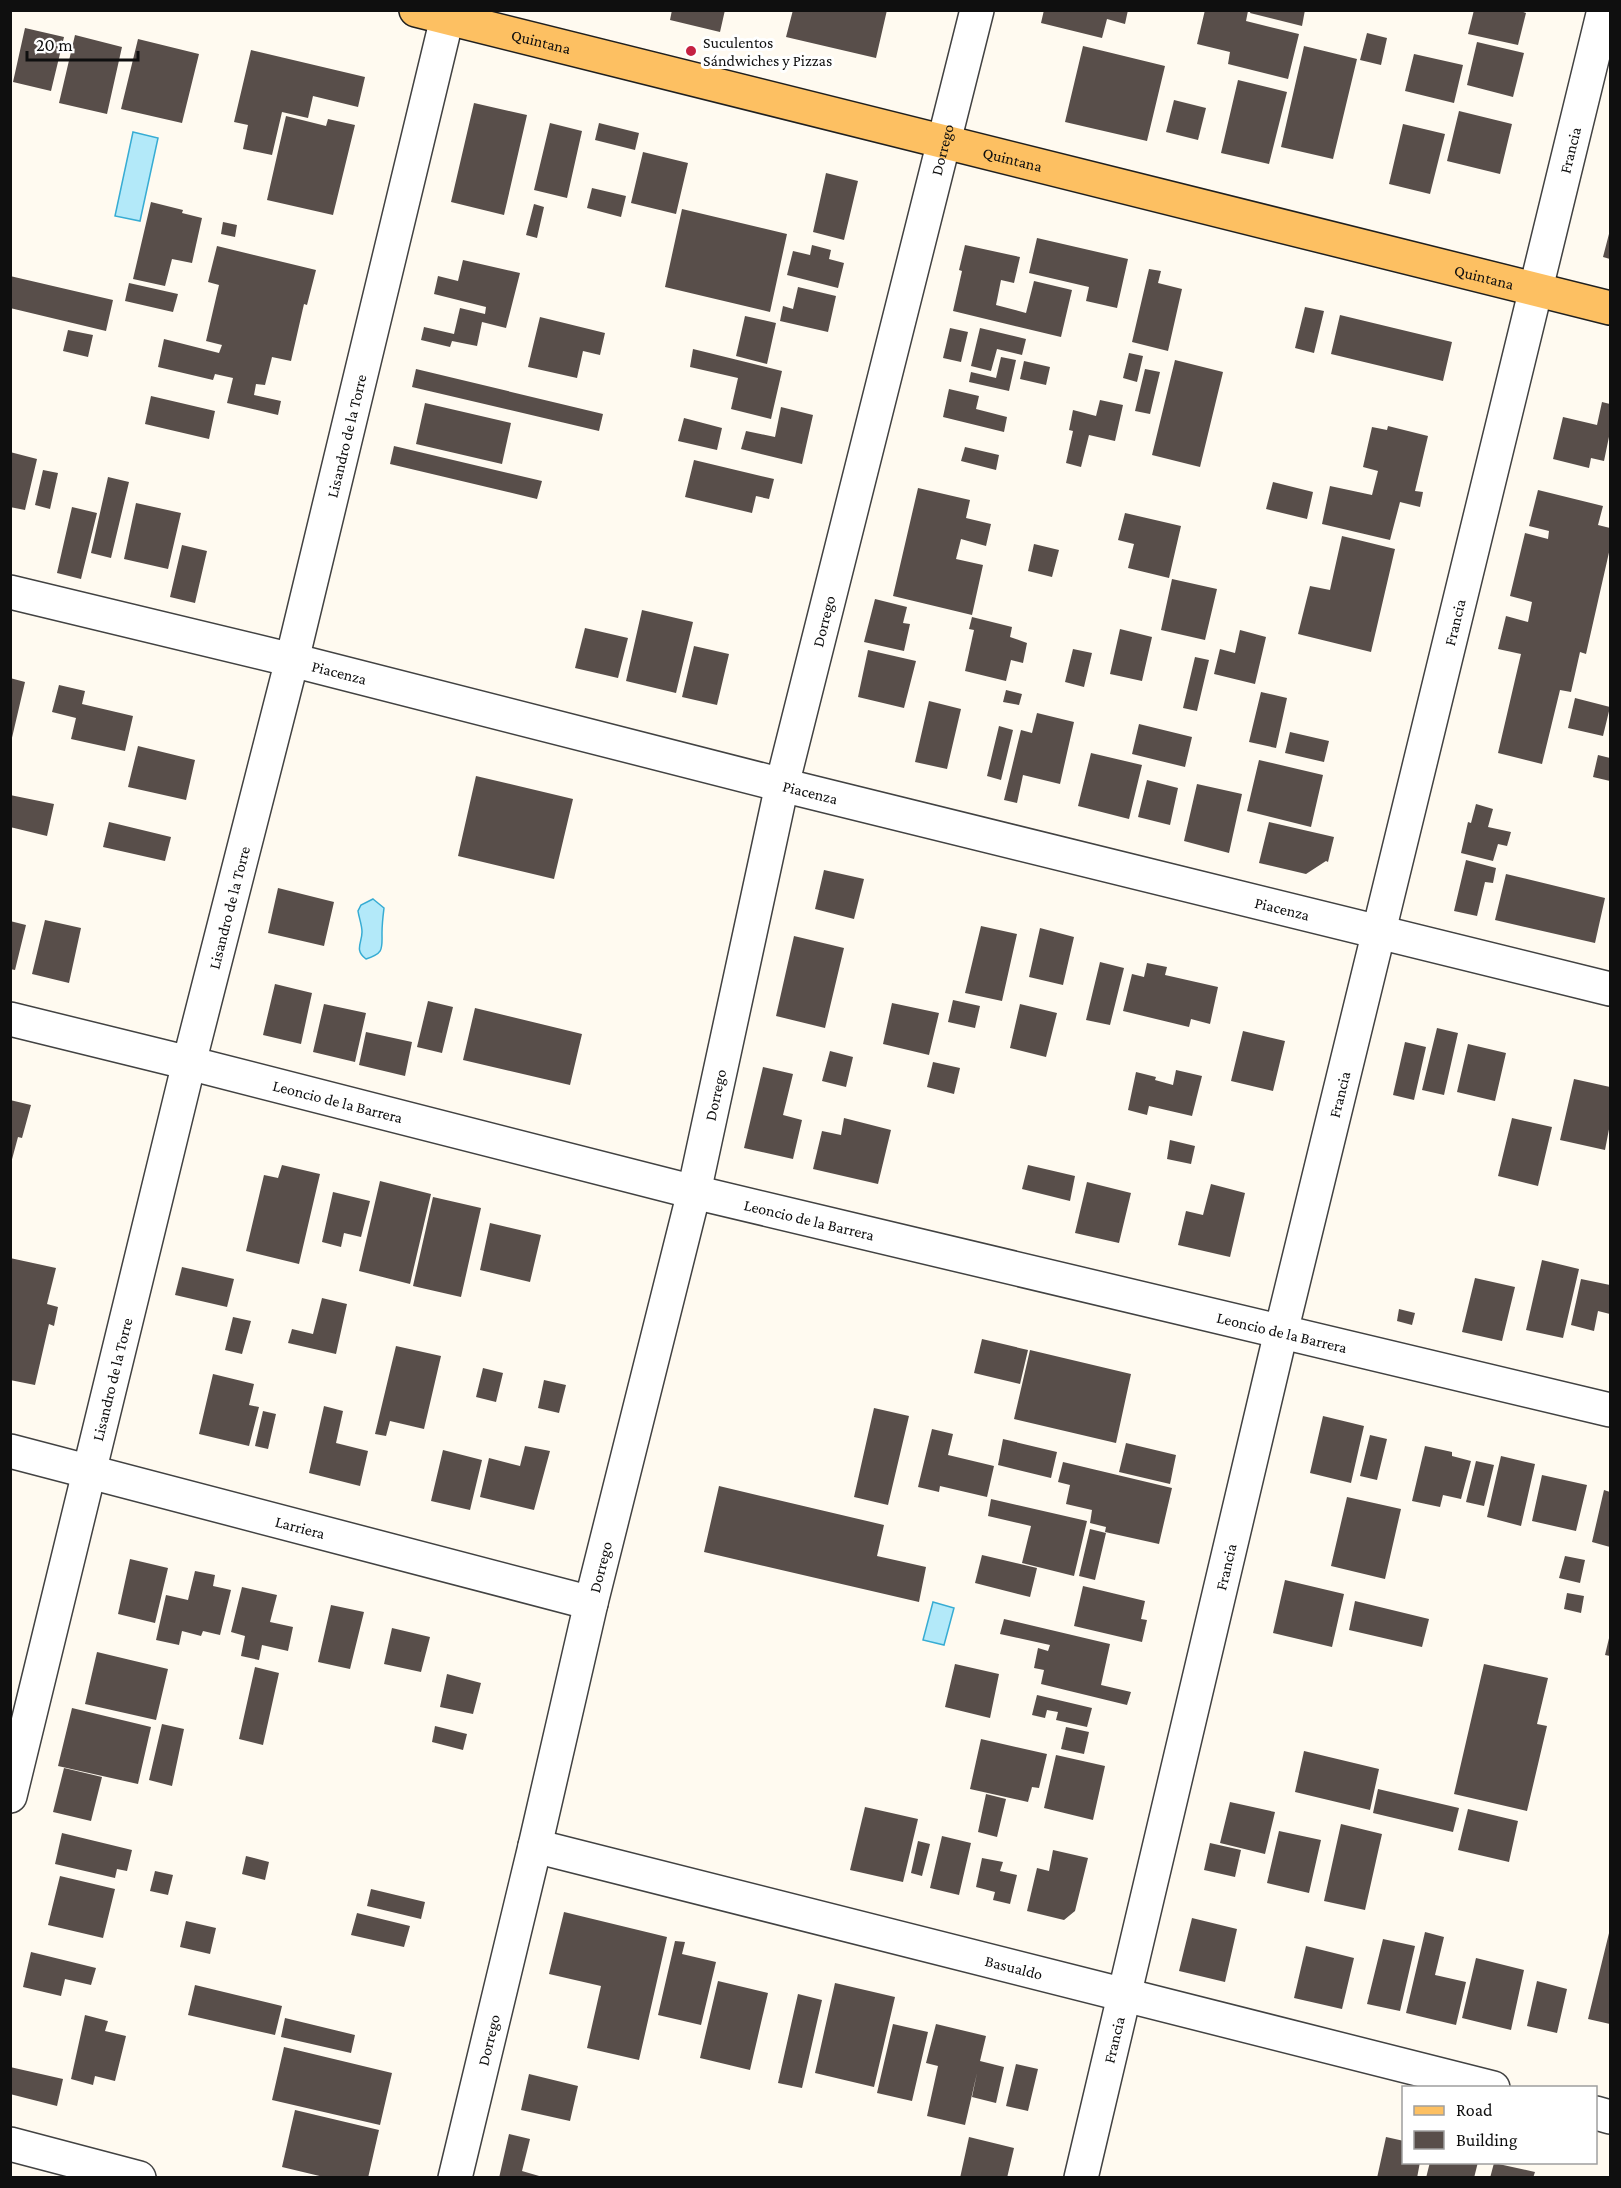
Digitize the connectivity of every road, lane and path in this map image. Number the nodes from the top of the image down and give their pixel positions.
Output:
1 (416, 10) edge
2 (977, 10) edge
3 (1604, 10) edge
4 (447, 18) junction
5 (945, 142) junction
6 (1537, 289) junction
7 (1611, 308) edge
8 (10, 592) edge
9 (292, 660) junction
10 (782, 785) junction
11 (1378, 932) junction
12 (1611, 989) edge
13 (10, 1019) edge
14 (189, 1063) junction
15 (694, 1192) junction
16 (1281, 1332) junction
17 (1611, 1410) edge
18 (10, 1451) edge
19 (90, 1471) junction
20 (591, 1603) junction
21 (10, 1796) edge
22 (535, 1846) junction
23 (1123, 1995) junction
24 (1484, 2086) edge
25 (10, 2144) edge
26 (139, 2178) edge
27 (455, 2178) edge
28 (1081, 2178) edge

1 - 4 main road, Quintana
2 - 5 street, Dorrego
3 - 6 street, Francia
4 - 5 main road, Quintana
4 - 9 street, Lisandro de la Torre
5 - 6 main road, Quintana
5 - 10 street, Dorrego
6 - 7 main road, Quintana
6 - 11 street, Francia
8 - 9 street, Piacenza
9 - 10 street, Piacenza
9 - 14 street, Lisandro de la Torre
10 - 11 street, Piacenza
10 - 15 street, Dorrego
11 - 12 street, Piacenza
11 - 16 street, Francia
13 - 14 street, Leoncio de la Barrera
14 - 15 street, Leoncio de la Barrera
14 - 19 street, Lisandro de la Torre
15 - 16 street, Leoncio de la Barrera
15 - 20 street, Dorrego
16 - 17 street, Leoncio de la Barrera
16 - 23 street, Francia
18 - 19 street, Larriera
19 - 20 street, Larriera
19 - 21 street, Lisandro de la Torre
20 - 22 street, Dorrego
22 - 23 street, Basualdo
22 - 27 street, Dorrego
23 - 24 street, Basualdo
23 - 28 street, Francia
25 - 26 street

